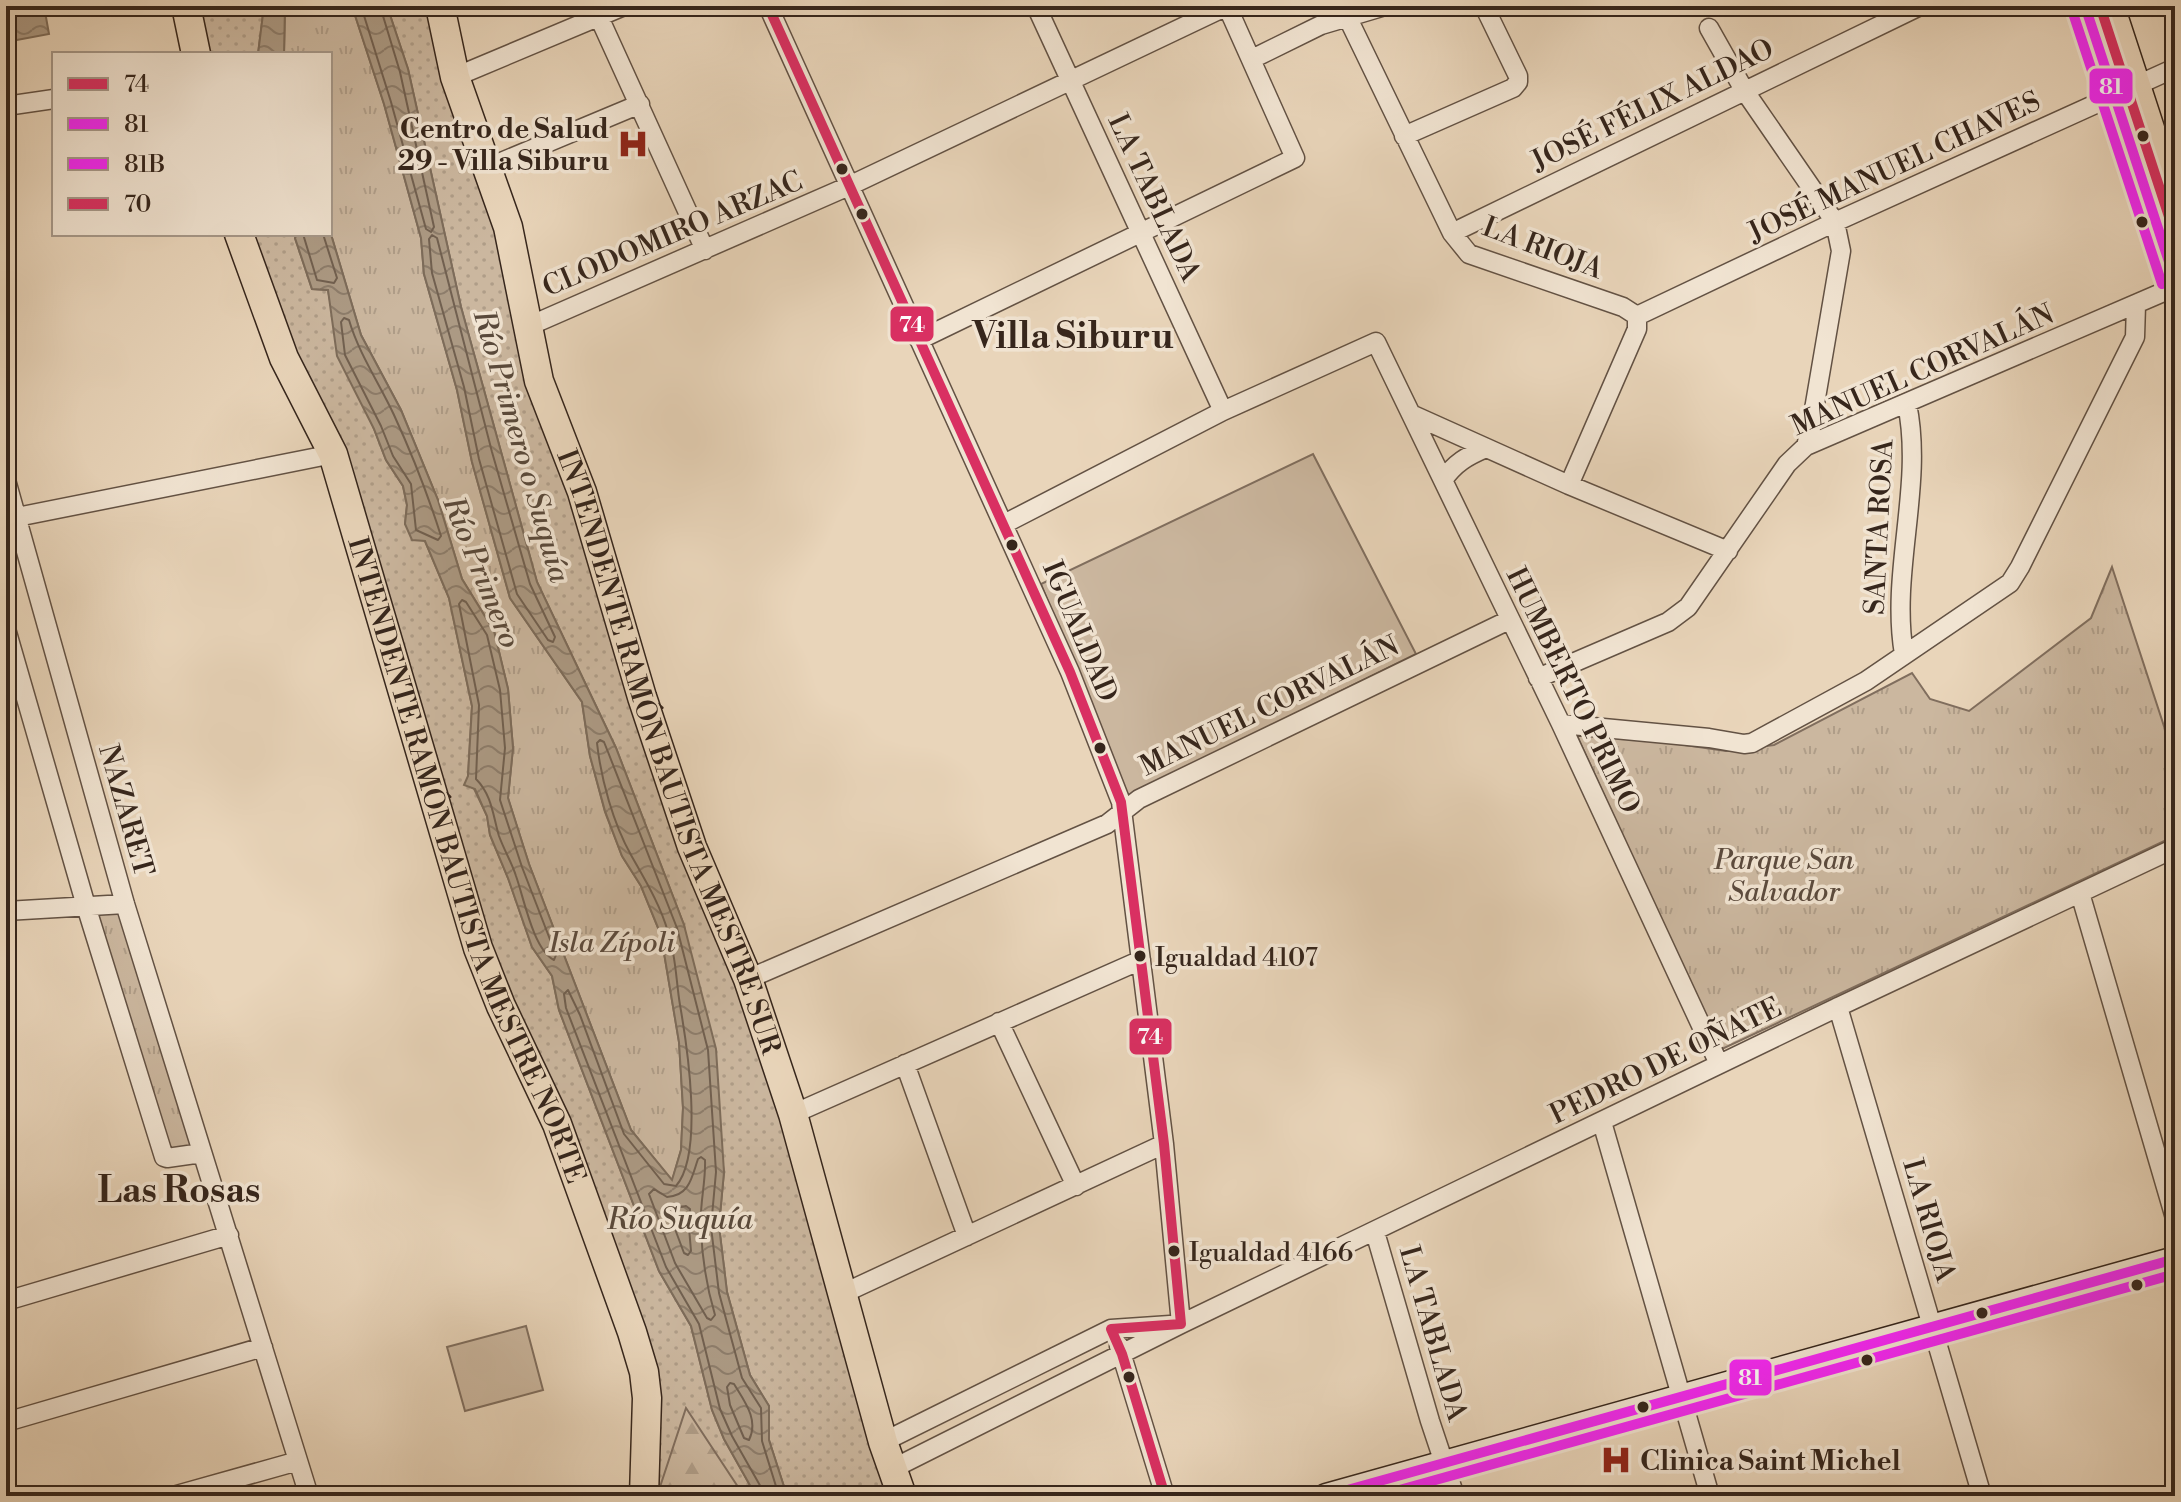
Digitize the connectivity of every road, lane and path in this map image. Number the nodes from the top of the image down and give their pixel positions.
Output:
1 (186, 6) edge
2 (440, 6) edge
3 (624, 6) edge
4 (768, 6) edge
5 (1036, 6) edge
6 (1227, 6) edge
7 (1385, 6) edge
8 (1484, 6) edge
9 (1920, 6) edge
10 (2085, 6) edge
11 (2110, 6) edge
12 (1344, 11) edge
13 (599, 17) junction
14 (1709, 28) dead end
15 (196, 52) edge
16 (1252, 59) junction
17 (2175, 68) edge
18 (455, 77) junction
19 (1070, 81) junction
20 (1744, 90) junction
21 (2124, 92) junction
22 (52, 99) edge
23 (640, 104) junction
24 (6, 106) edge
25 (1404, 136) junction
26 (487, 168) junction
27 (849, 186) junction
28 (2175, 205) edge
29 (1835, 222) junction
30 (1140, 231) junction
31 (1452, 233) junction
32 (240, 236) edge
33 (705, 250) junction
34 (2175, 280) edge
35 (2175, 287) edge
36 (2136, 305) junction
37 (1637, 316) junction
38 (529, 326) junction
39 (919, 340) junction
40 (1907, 404) junction
41 (1223, 411) junction
42 (1411, 414) junction
43 (1806, 446) junction
44 (1486, 448) junction
45 (333, 454) junction
46 (6, 480) edge
47 (1443, 480) junction
48 (1569, 485) junction
49 (12, 517) edge
50 (1004, 524) junction
51 (1728, 551) junction
52 (1509, 620) junction
53 (6, 629) edge
54 (1904, 654) junction
55 (1538, 678) junction
56 (1561, 724) junction
57 (1123, 811) junction
58 (2175, 848) edge
59 (2080, 893) junction
60 (125, 904) junction
61 (86, 906) junction
62 (6, 911) edge
63 (1141, 960) junction
64 (748, 979) junction
65 (1838, 1007) junction
66 (999, 1022) junction
67 (905, 1064) junction
68 (1719, 1064) junction
69 (793, 1114) junction
70 (1602, 1122) junction
71 (1164, 1144) junction
72 (202, 1153) junction
73 (1076, 1186) junction
74 (2175, 1218) edge
75 (1375, 1232) junction
76 (229, 1235) junction
77 (967, 1236) junction
78 (2175, 1259) edge
79 (2175, 1272) edge
80 (842, 1294) junction
81 (6, 1301) edge
82 (1181, 1324) junction
83 (1111, 1329) junction
84 (1934, 1334) junction
85 (263, 1347) junction
86 (1122, 1354) junction
87 (1684, 1404) junction
88 (6, 1422) edge
89 (883, 1442) junction
90 (298, 1461) junction
91 (892, 1469) junction
92 (1450, 1478) edge
93 (173, 1496) edge
94 (309, 1496) edge
95 (644, 1496) edge
96 (902, 1496) edge
97 (1165, 1496) edge
98 (1326, 1496) edge
99 (1383, 1496) edge
100 (1710, 1496) edge
101 (1982, 1496) edge

1 - 15 main road
2 - 18 main road, INTENDENTE RAMÓN BAUTISTA MESTRE SUR
3 - 13 street
4 - 27 street, IGUALDAD
5 - 19 street, LA TABLADA
6 - 16 street
6 - 19 street, CLODOMIRO ARZAC
7 - 12 street
8 - 25 street
9 - 20 street, JOSÉ FÉLIX ALDAO
10 - 21 main road
11 - 21 main road
12 - 16 street
12 - 25 street, LA RIOJA
13 - 18 street
13 - 23 street
14 - 20 street
16 - 30 street
17 - 21 street, JOSÉ MANUEL CHAVES
18 - 26 main road, INTENDENTE RAMÓN BAUTISTA MESTRE SUR
19 - 27 street, CLODOMIRO ARZAC
19 - 30 street, LA TABLADA
20 - 29 street
20 - 31 street, JOSÉ FÉLIX ALDAO
21 - 28 main road
21 - 29 street, JOSÉ MANUEL CHAVES
21 - 34 main road
22 - 24 street
23 - 26 street
23 - 33 street
25 - 31 street, LA RIOJA
26 - 38 main road, INTENDENTE RAMÓN BAUTISTA MESTRE SUR
27 - 33 street, CLODOMIRO ARZAC
27 - 39 street, IGUALDAD
29 - 37 street, JOSÉ MANUEL CHAVES
29 - 43 street
30 - 39 street
30 - 41 street, LA TABLADA
31 - 37 street, LA RIOJA
32 - 45 main road, INTENDENTE RAMÓN BAUTISTA MESTRE NORTE
33 - 38 street, CLODOMIRO ARZAC
35 - 36 street, MANUEL CORVALÁN
36 - 40 street, MANUEL CORVALÁN
36 - 54 street
37 - 48 street
38 - 64 main road, INTENDENTE RAMÓN BAUTISTA MESTRE SUR
39 - 50 street, IGUALDAD
40 - 43 street, MANUEL CORVALÁN
40 - 54 street, SANTA ROSA
41 - 42 street, HUMBERTO PRIMO
41 - 50 street
42 - 44 street
42 - 47 street, HUMBERTO PRIMO
43 - 51 street, MANUEL CORVALÁN
44 - 47 street
44 - 48 street
45 - 49 street
45 - 95 main road, INTENDENTE RAMÓN BAUTISTA MESTRE NORTE
46 - 49 street, NAZARET
47 - 52 street, HUMBERTO PRIMO
48 - 51 street
49 - 60 street, NAZARET
50 - 57 street, IGUALDAD
51 - 55 street, MANUEL CORVALÁN
52 - 55 street, HUMBERTO PRIMO
52 - 57 street, MANUEL CORVALÁN
53 - 61 street
54 - 56 street
55 - 56 street, HUMBERTO PRIMO
56 - 68 street, HUMBERTO PRIMO
57 - 63 street, IGUALDAD
57 - 64 street, MANUEL CORVALÁN
58 - 59 street, PEDRO DE OÑATE
59 - 65 street, PEDRO DE OÑATE
59 - 74 street
60 - 61 street
60 - 72 street, NAZARET
61 - 62 street
61 - 72 street
63 - 66 street
63 - 71 street, IGUALDAD
64 - 69 main road, INTENDENTE RAMÓN BAUTISTA MESTRE SUR
65 - 68 street, PEDRO DE OÑATE
65 - 84 street, LA RIOJA
66 - 67 street
66 - 73 street
67 - 69 street
67 - 77 street
68 - 70 street, PEDRO DE OÑATE
69 - 80 main road, INTENDENTE RAMÓN BAUTISTA MESTRE SUR
70 - 75 street, PEDRO DE OÑATE
70 - 87 street
71 - 73 street
71 - 82 street, IGUALDAD
72 - 76 street, NAZARET
73 - 77 street
75 - 82 street, PEDRO DE OÑATE
75 - 92 street, LA TABLADA
76 - 81 street
76 - 85 street, NAZARET
77 - 80 street
78 - 84 main road
79 - 84 main road
80 - 89 main road, INTENDENTE RAMÓN BAUTISTA MESTRE SUR
82 - 83 street, PEDRO DE OÑATE
82 - 86 street, PEDRO DE OÑATE
83 - 86 street
83 - 89 street, PEDRO DE OÑATE
84 - 87 main road
84 - 101 street, LA RIOJA
85 - 88 street
85 - 90 street, NAZARET
86 - 91 street, PEDRO DE OÑATE
86 - 97 street
87 - 92 main road
87 - 100 street
89 - 91 main road, INTENDENTE RAMÓN BAUTISTA MESTRE SUR
90 - 93 street
90 - 94 street, NAZARET
91 - 96 main road, INTENDENTE RAMÓN BAUTISTA MESTRE SUR
92 - 98 main road
92 - 99 main road

